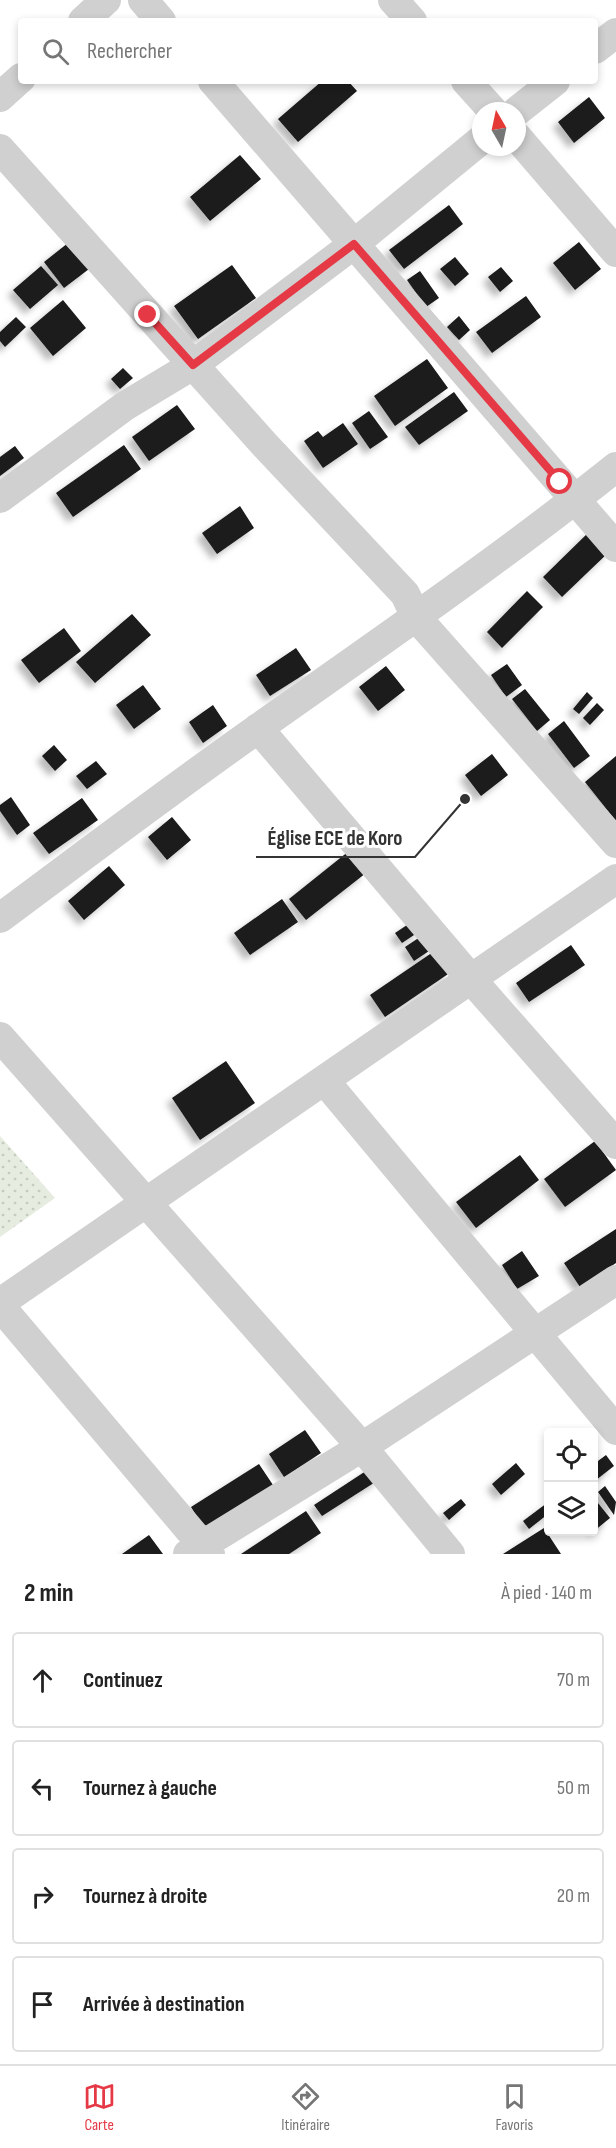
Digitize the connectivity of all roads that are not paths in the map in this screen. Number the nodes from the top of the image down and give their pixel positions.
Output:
1 (106, 0) edge
2 (143, 0) edge
3 (393, 0) edge
4 (86, 18) edge
5 (158, 18) edge
6 (409, 18) edge
7 (616, 33) edge
8 (598, 47) edge
9 (18, 81) edge
10 (216, 84) edge
11 (469, 84) edge
12 (551, 84) edge
13 (0, 97) edge
14 (486, 102) edge
15 (526, 104) edge
16 (472, 147) edge
17 (526, 147) edge
18 (0, 149) edge
19 (354, 244) junction
20 (616, 252) edge
21 (193, 365) junction
22 (616, 467) edge
23 (0, 498) edge
24 (575, 500) junction
25 (616, 547) edge
26 (416, 617) junction
27 (258, 728) junction
28 (616, 843) edge
29 (616, 879) edge
30 (0, 918) edge
31 (471, 979) junction
32 (0, 1037) edge
33 (324, 1080) junction
34 (616, 1144) edge
35 (146, 1202) junction
36 (616, 1280) edge
37 (0, 1304) edge
38 (535, 1332) junction
39 (616, 1430) edge
40 (362, 1447) junction
41 (200, 1551) edge
42 (450, 1554) edge

1 - 4 street
2 - 5 street
3 - 6 street
7 - 8 street
9 - 13 street
10 - 19 street
11 - 14 street
12 - 15 street
16 - 19 street
17 - 20 street
18 - 21 street
19 - 21 street
19 - 24 street
21 - 23 street
21 - 26 street
22 - 24 street
24 - 25 street
24 - 26 street
26 - 27 street
26 - 28 street
27 - 30 street
27 - 31 street
29 - 31 street
31 - 33 street
31 - 34 street
32 - 35 street
33 - 35 street
33 - 38 street
35 - 37 street
35 - 40 street
36 - 38 street
37 - 41 street
38 - 39 street
38 - 40 street
40 - 41 street
40 - 42 street

